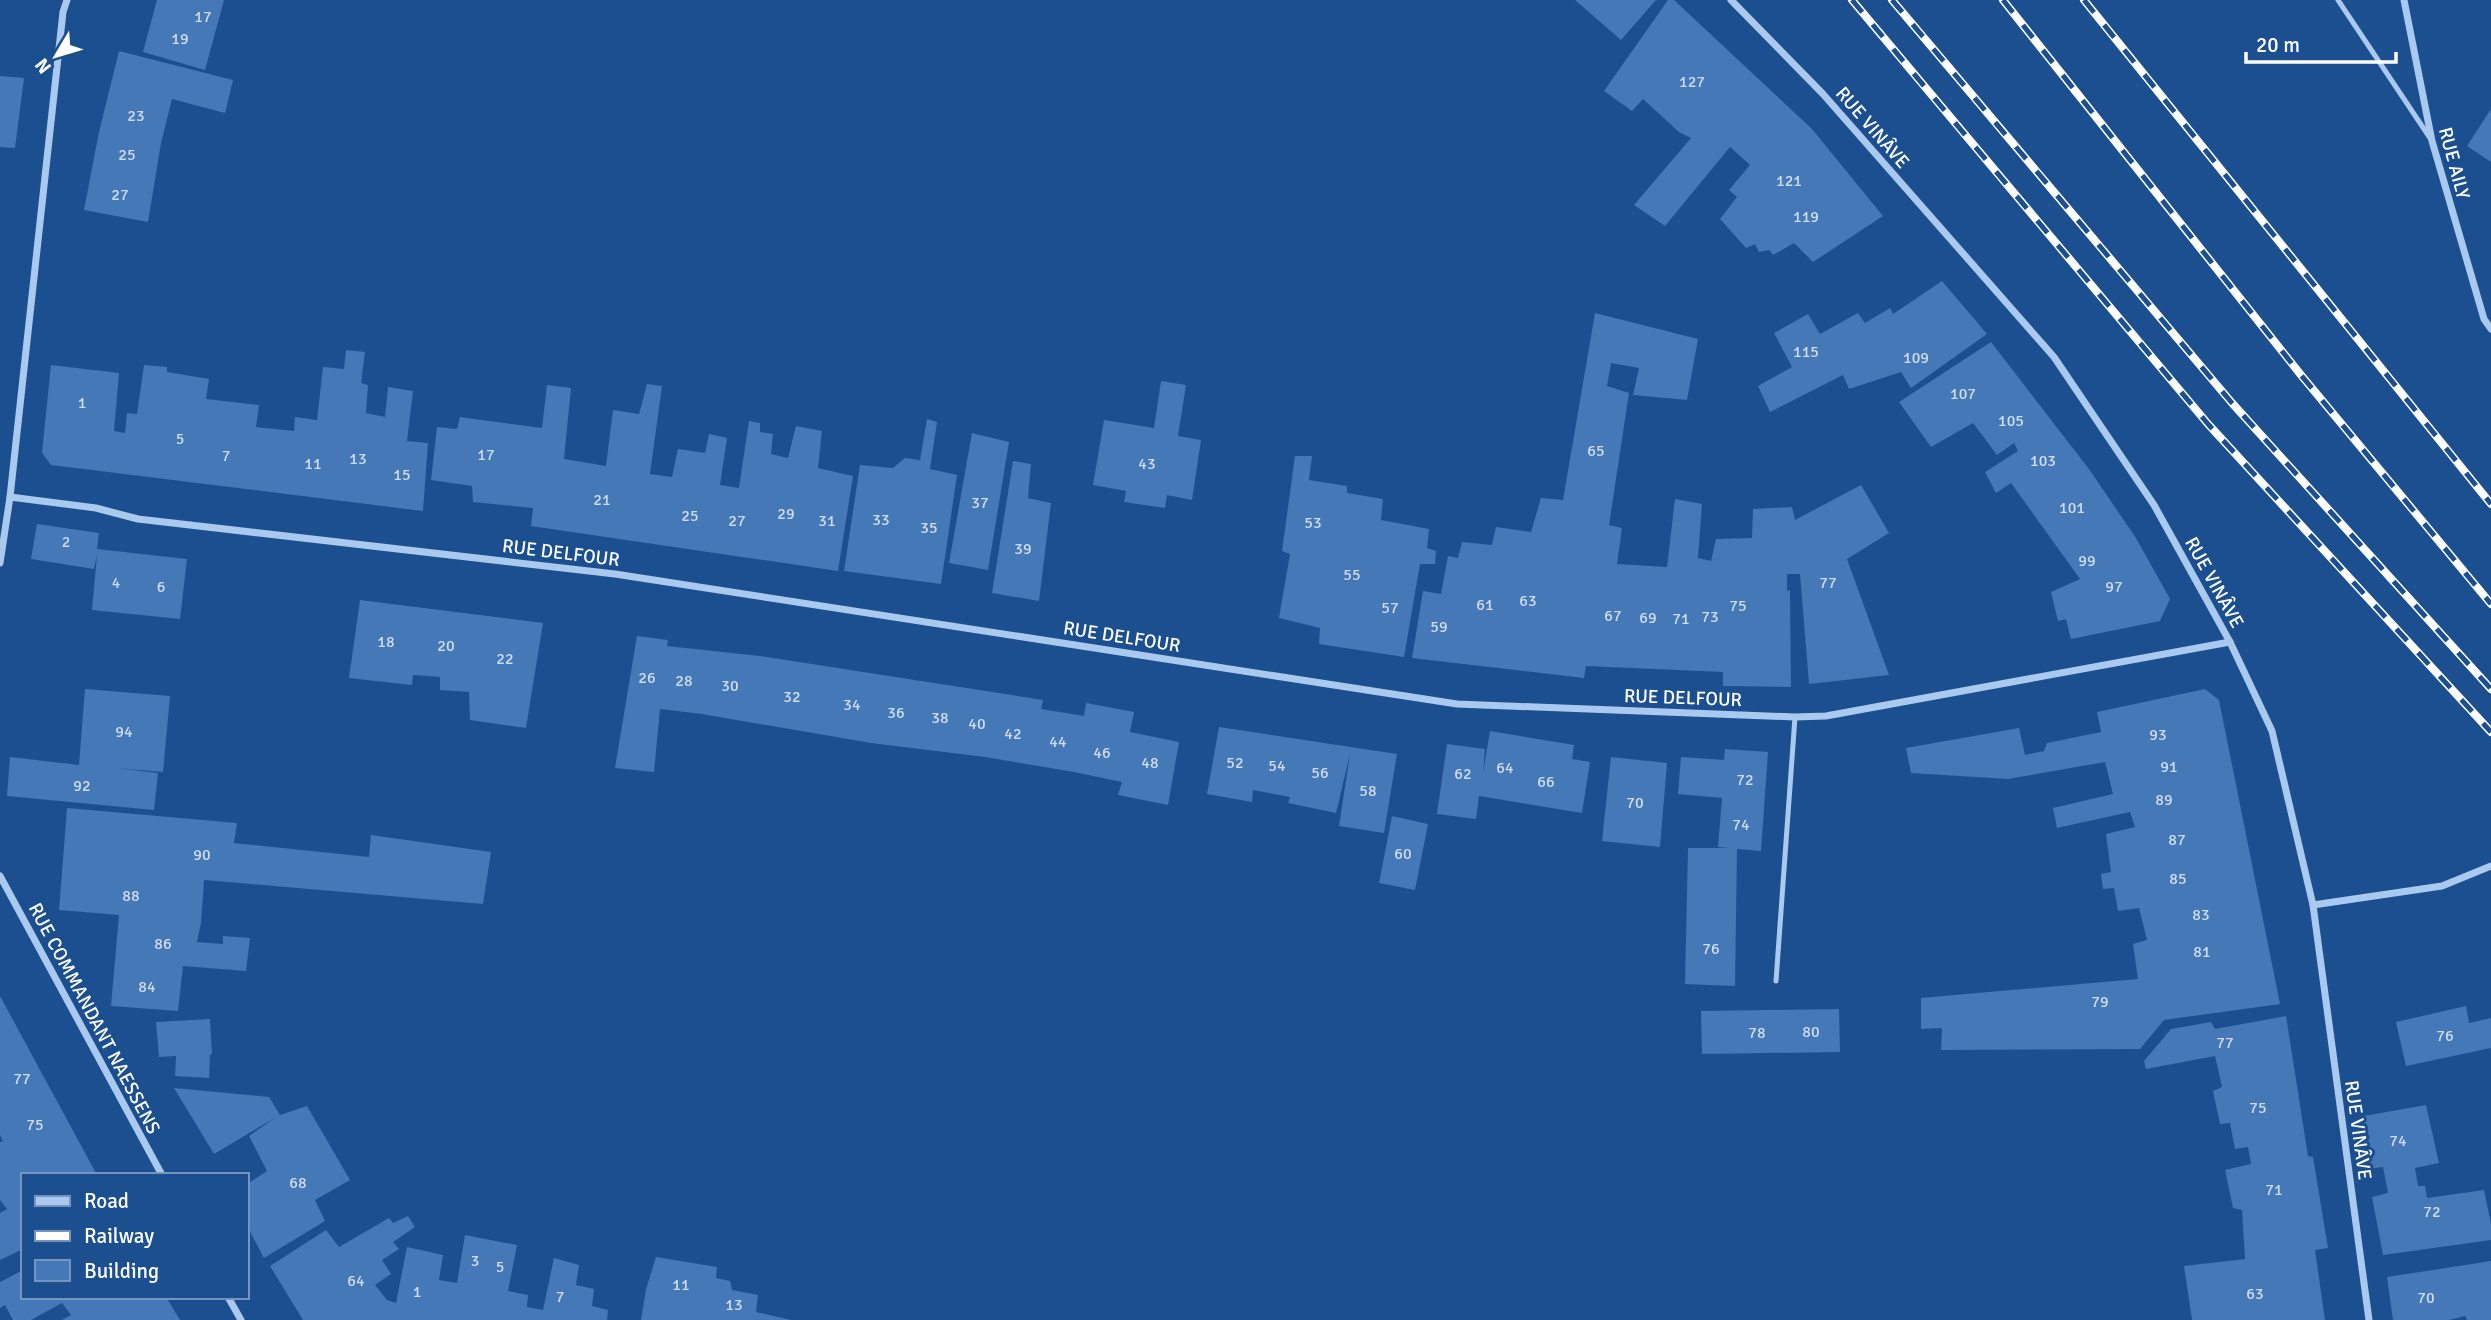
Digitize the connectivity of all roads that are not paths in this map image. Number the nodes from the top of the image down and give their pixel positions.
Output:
1 (67, 0) edge
2 (1731, 0) edge
3 (2338, 0) edge
4 (2404, 0) edge
5 (2432, 141) junction
6 (2491, 330) edge
7 (10, 498) junction
8 (0, 563) edge
9 (2230, 642) junction
10 (1795, 717) junction
11 (2491, 866) edge
12 (0, 876) edge
13 (2313, 905) junction
14 (1776, 981) dead end
15 (161, 1173) edge
16 (229, 1299) edge
17 (241, 1320) edge
18 (2369, 1320) edge

1 - 7 street
2 - 9 street, RUE VINÂVE
3 - 5 lane
4 - 5 street, RUE AILY
5 - 6 street, RUE AILY
7 - 8 street
7 - 10 street, RUE DELFOUR
9 - 10 street, RUE DELFOUR
9 - 13 street, RUE VINÂVE
10 - 14 lane
11 - 13 street
12 - 15 street, RUE COMMANDANT NAESSENS
13 - 18 street, RUE VINÂVE
16 - 17 street

